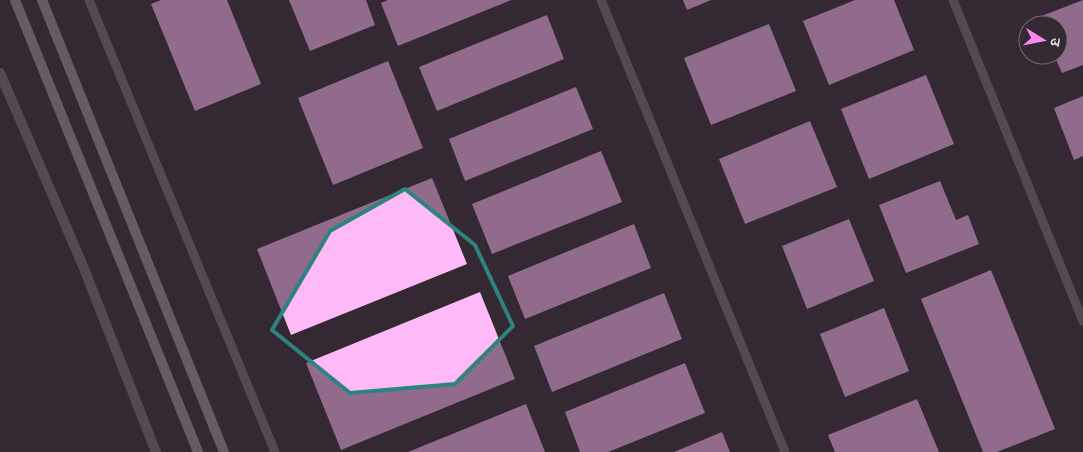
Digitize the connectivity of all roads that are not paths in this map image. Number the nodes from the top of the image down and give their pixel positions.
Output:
1 (16, 0) edge
2 (42, 0) edge
3 (89, 0) edge
4 (601, 0) edge
5 (953, 0) edge
6 (0, 73) edge
7 (1083, 321) edge
8 (156, 452) edge
9 (198, 452) edge
10 (224, 452) edge
11 (275, 452) edge
12 (785, 452) edge

1 - 9 street
2 - 10 street
3 - 11 lane
4 - 12 lane
5 - 7 lane
6 - 8 street

